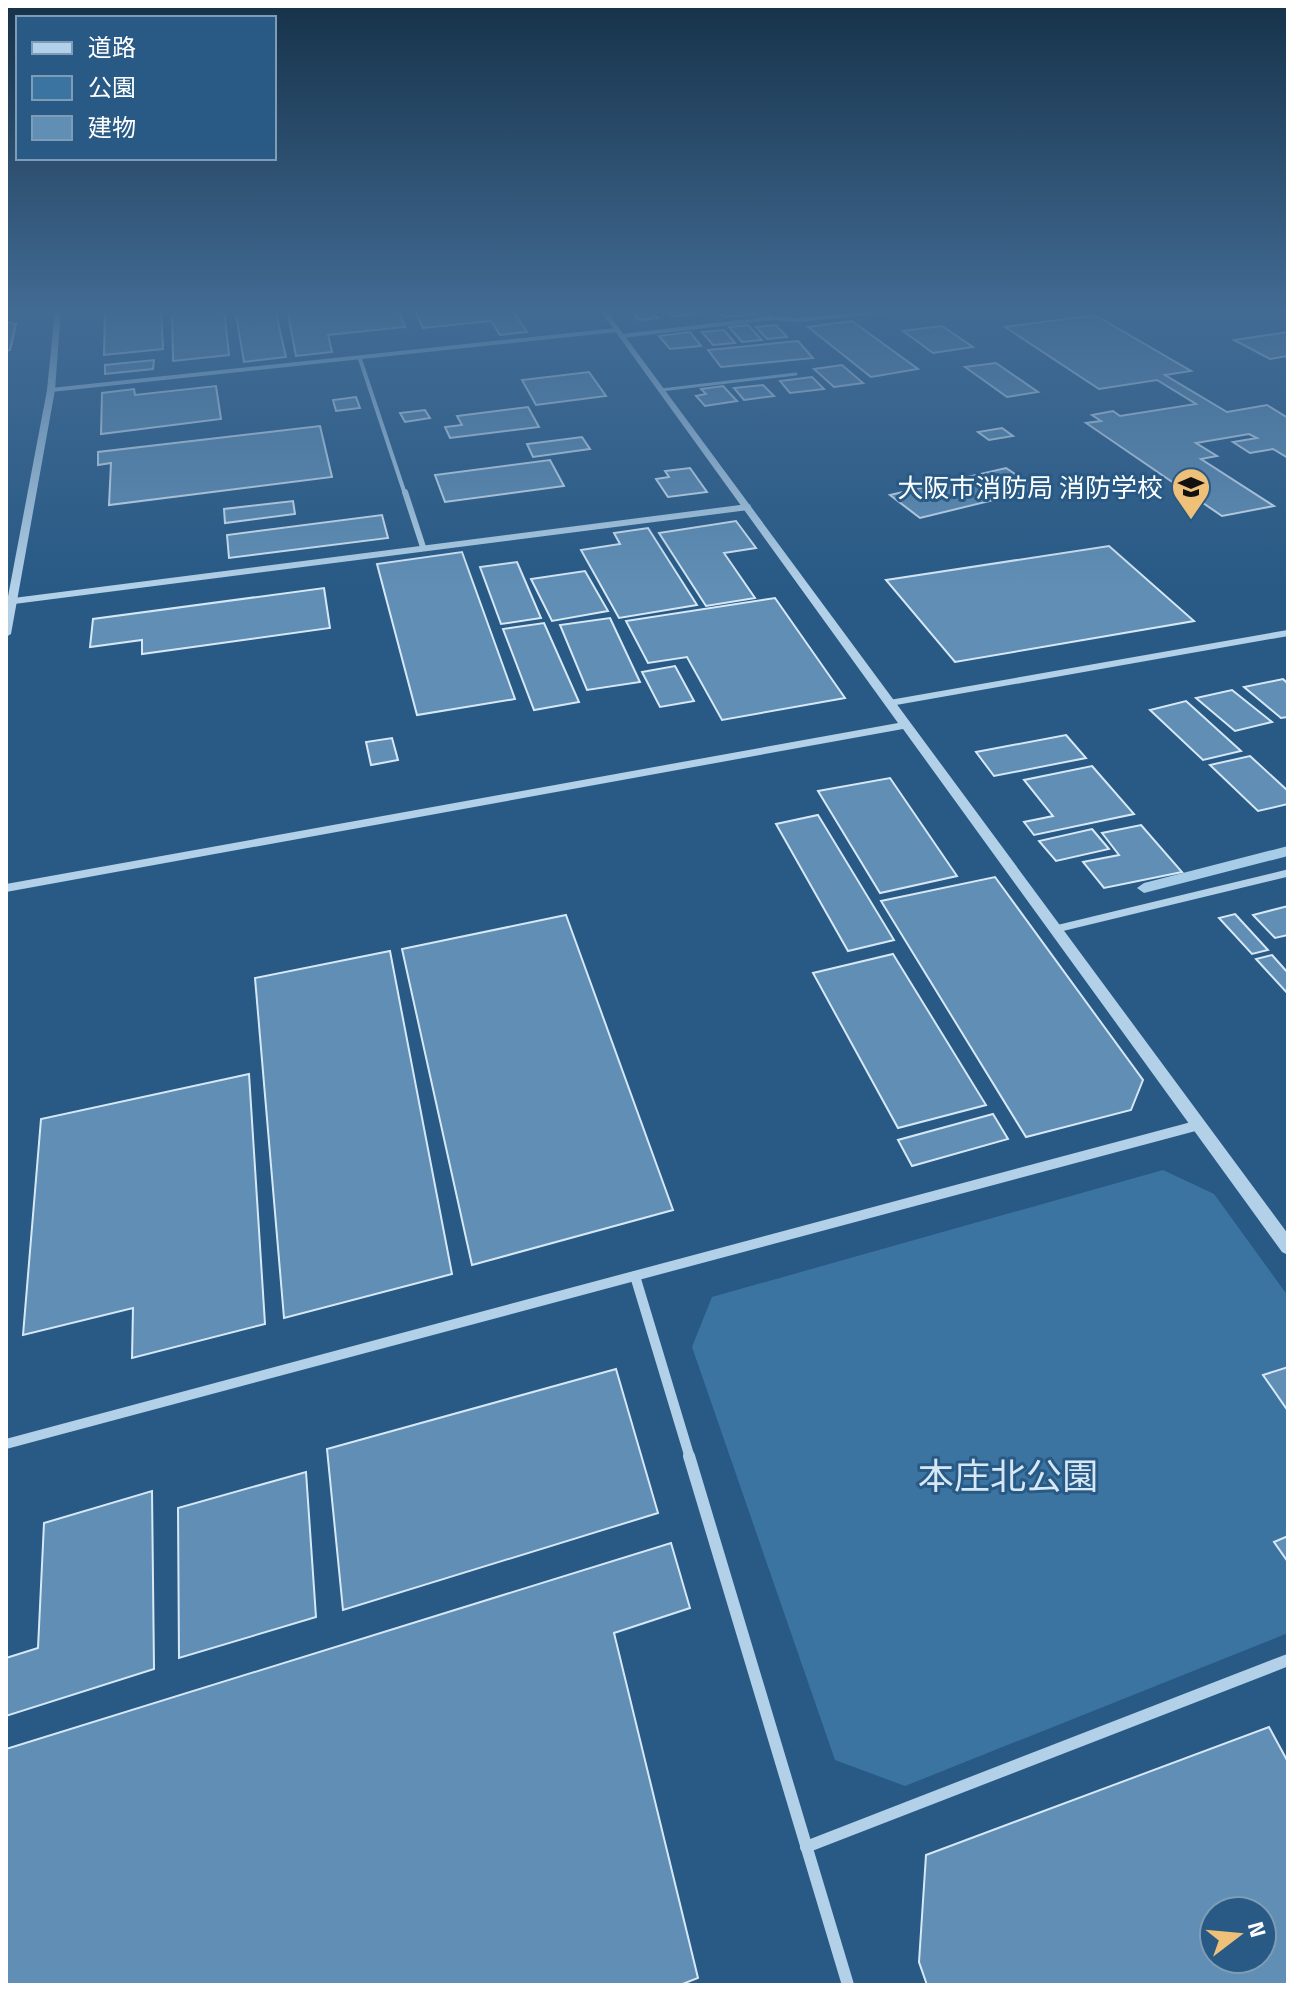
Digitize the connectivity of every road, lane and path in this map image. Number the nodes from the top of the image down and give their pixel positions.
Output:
1 (49, 402) edge
2 (374, 402) edge
3 (670, 402) edge
4 (748, 507) junction
5 (423, 547) junction
6 (9, 602) edge
7 (1288, 633) edge
8 (6, 634) edge
9 (890, 703) junction
10 (905, 725) junction
11 (1288, 873) edge
12 (6, 888) edge
13 (1056, 929) junction
14 (1200, 1125) junction
15 (1288, 1247) edge
16 (635, 1276) junction
17 (6, 1444) edge
18 (1288, 1660) edge
19 (806, 1847) junction
20 (848, 1985) edge

1 - 6 street
2 - 5 street
3 - 4 street
4 - 5 street
4 - 9 street
5 - 6 street
6 - 8 street
7 - 9 street
9 - 10 street
10 - 12 street
10 - 13 street
11 - 13 street
13 - 14 street
14 - 15 street
14 - 16 street
16 - 17 street
16 - 19 street
18 - 19 street
19 - 20 street

